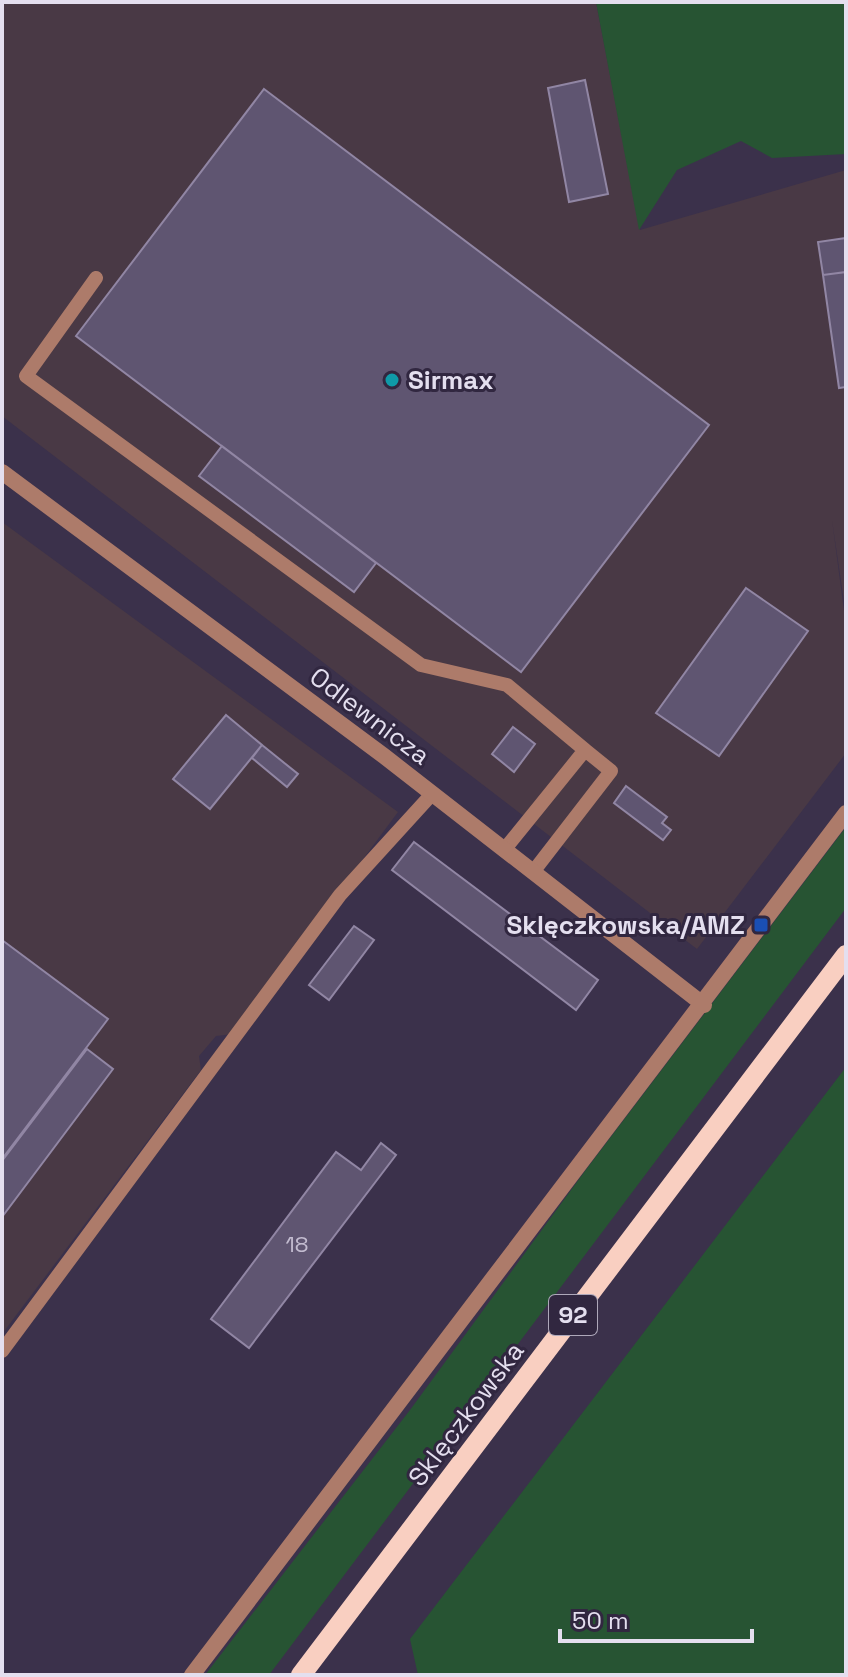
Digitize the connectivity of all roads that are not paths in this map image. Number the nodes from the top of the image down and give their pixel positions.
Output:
1 (96, 278) dead end
2 (2, 472) edge
3 (585, 750) junction
4 (432, 794) junction
5 (846, 813) edge
6 (504, 850) junction
7 (533, 872) junction
8 (846, 955) edge
9 (704, 1005) junction
10 (2, 1351) edge
11 (192, 1675) edge
12 (301, 1675) edge

1 - 3 lane
2 - 4 street, Odlewnicza
3 - 6 lane
3 - 7 lane
4 - 6 street, Odlewnicza
4 - 10 lane
5 - 9 street
6 - 7 street, Odlewnicza
7 - 9 street, Odlewnicza
8 - 12 main road, Sklęczkowska / 92
9 - 11 street

